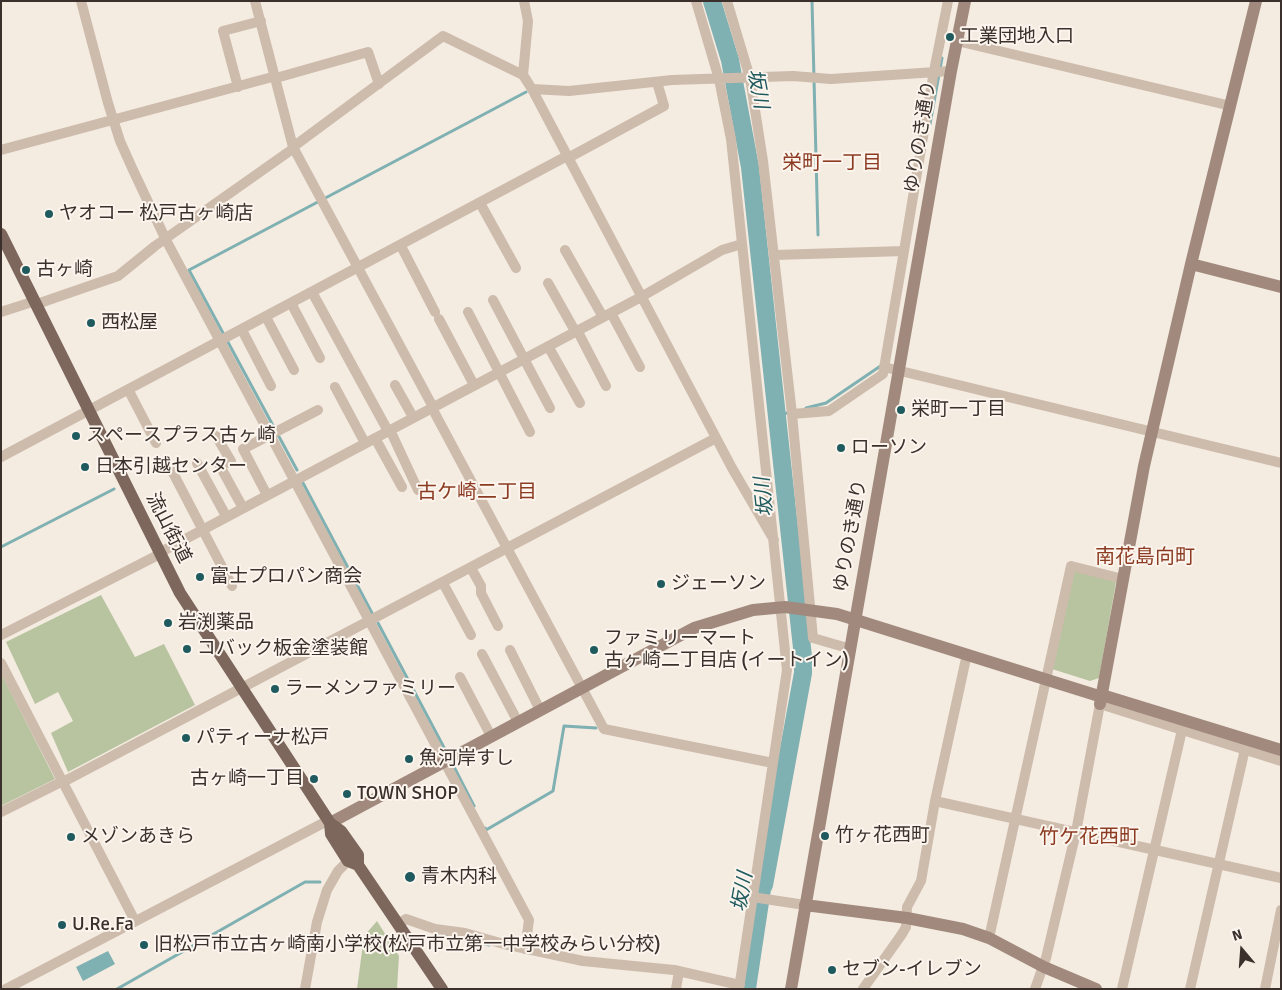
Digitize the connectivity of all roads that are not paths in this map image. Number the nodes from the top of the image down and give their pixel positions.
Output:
1 (81, 1) edge
2 (255, 1) edge
3 (524, 1) edge
4 (696, 1) edge
5 (727, 1) edge
6 (948, 1) edge
7 (965, 1) edge
8 (1256, 1) edge
9 (260, 21) junction
10 (957, 41) junction
11 (934, 71) junction
12 (951, 71) junction
13 (523, 75) junction
14 (276, 77) junction
15 (747, 78) junction
16 (721, 79) junction
17 (657, 82) junction
18 (379, 84) junction
19 (238, 87) junction
20 (532, 89) junction
21 (1231, 106) junction
22 (113, 121) junction
23 (294, 148) junction
24 (1, 150) edge
25 (568, 157) junction
26 (480, 203) junction
27 (1, 234) edge
28 (166, 240) junction
29 (742, 244) junction
30 (401, 246) junction
31 (565, 250) dead end
32 (904, 251) junction
33 (774, 255) junction
34 (1191, 264) junction
35 (359, 268) junction
36 (516, 268) dead end
37 (548, 283) dead end
38 (1281, 287) edge
39 (312, 292) junction
40 (641, 297) junction
41 (493, 300) dead end
42 (36, 303) junction
43 (291, 303) junction
44 (1, 312) edge
45 (468, 312) dead end
46 (607, 315) junction
47 (266, 317) junction
48 (242, 330) junction
49 (576, 331) junction
50 (220, 342) junction
51 (548, 346) junction
52 (320, 358) dead end
53 (524, 359) junction
54 (640, 367) dead end
55 (884, 367) junction
56 (294, 370) dead end
57 (899, 370) junction
58 (499, 372) junction
59 (395, 384) dead end
60 (474, 385) junction
61 (271, 386) dead end
62 (606, 386) dead end
63 (335, 387) dead end
64 (129, 391) junction
65 (580, 404) dead end
66 (432, 407) junction
67 (550, 408) dead end
68 (318, 410) dead end
69 (89, 412) junction
70 (792, 414) junction
71 (413, 417) junction
72 (389, 430) junction
73 (1152, 431) junction
74 (530, 432) dead end
75 (270, 434) junction
76 (216, 436) dead end
77 (375, 438) junction
78 (716, 438) junction
79 (156, 443) dead end
80 (365, 443) junction
81 (1, 457) edge
82 (197, 462) dead end
83 (1281, 463) edge
84 (172, 472) dead end
85 (294, 481) junction
86 (402, 487) dead end
87 (418, 490) dead end
88 (267, 495) junction
89 (243, 508) junction
90 (226, 516) junction
91 (202, 529) junction
92 (775, 541) junction
93 (507, 549) junction
94 (160, 553) junction
95 (470, 568) junction
96 (1123, 579) junction
97 (443, 583) junction
98 (232, 586) dead end
99 (783, 607) junction
100 (809, 609) junction
101 (855, 619) junction
102 (370, 622) junction
103 (498, 626) dead end
104 (1, 635) edge
105 (471, 635) dead end
106 (851, 649) junction
107 (510, 650) dead end
108 (482, 654) dead end
109 (967, 654) junction
110 (1, 663) edge
111 (460, 677) dead end
112 (1046, 679) junction
113 (582, 688) junction
114 (242, 689) junction
115 (1102, 699) junction
116 (540, 710) junction
117 (518, 722) junction
118 (1182, 730) junction
119 (491, 736) junction
120 (1245, 749) junction
121 (1281, 750) edge
122 (444, 761) junction
123 (1281, 761) edge
124 (773, 763) junction
125 (63, 782) junction
126 (935, 801) junction
127 (1, 812) edge
128 (1015, 818) junction
129 (329, 821) junction
130 (1076, 832) junction
131 (1155, 850) junction
132 (353, 863) junction
133 (1220, 864) junction
134 (1281, 878) edge
135 (753, 897) junction
136 (805, 905) junction
137 (1281, 910) edge
138 (907, 918) junction
139 (136, 921) junction
140 (398, 924) junction
141 (989, 938) junction
142 (525, 949) junction
143 (1044, 967) junction
144 (679, 971) junction
145 (739, 987) edge
146 (6, 989) edge
147 (305, 989) edge
148 (442, 989) edge
149 (676, 989) edge
150 (791, 989) edge
151 (863, 989) edge
152 (1035, 989) edge
153 (1096, 989) edge
154 (1122, 989) edge
155 (1190, 989) edge
156 (1265, 989) edge

1 - 22 street
2 - 9 street
3 - 13 street
4 - 16 street
5 - 15 street
6 - 11 street
7 - 10 street, ゆりのき通り
8 - 21 street
9 - 14 street
9 - 19 street
10 - 12 street, ゆりのき通り
10 - 21 street
11 - 12 street
11 - 15 street
11 - 32 street
12 - 57 street, ゆりのき通り
13 - 18 street
13 - 20 street
14 - 18 street
14 - 19 street
14 - 23 street
15 - 16 street
15 - 33 street
16 - 17 street
16 - 29 street
17 - 20 street
17 - 25 street
18 - 23 street
19 - 22 street
20 - 25 street
21 - 34 street
22 - 24 street
22 - 28 street
23 - 28 street
23 - 35 street
25 - 26 street
25 - 40 street
26 - 30 street
26 - 36 street
27 - 42 main road, 流山街道
28 - 42 street
28 - 50 street
29 - 40 street
29 - 92 street
30 - 35 street
30 - 60 street
31 - 46 street
32 - 33 street
32 - 55 street
33 - 70 street
34 - 38 street
34 - 73 street
35 - 39 street
35 - 66 street
37 - 49 street
39 - 43 street
39 - 72 street
40 - 46 street
40 - 78 street
41 - 53 street
42 - 44 street
42 - 69 main road, 流山街道
43 - 47 street
43 - 52 street
45 - 58 street
46 - 49 street
46 - 54 street
47 - 48 street
47 - 56 street
48 - 50 street
48 - 61 street
49 - 51 street
49 - 62 street
50 - 64 street
50 - 75 street
51 - 53 street
51 - 65 street
53 - 58 street
53 - 67 street
55 - 57 street
55 - 70 street
57 - 73 street
57 - 101 street, ゆりのき通り
58 - 60 street
58 - 74 street
59 - 71 street
60 - 66 street
63 - 80 street
64 - 69 street
64 - 79 street
66 - 71 street
66 - 93 street
68 - 75 street
69 - 81 street
69 - 94 main road, 流山街道
70 - 100 street
71 - 72 street
72 - 77 street
72 - 87 street
73 - 83 street
73 - 96 street
75 - 85 street
75 - 88 street
76 - 89 street
77 - 80 street
77 - 86 street
78 - 92 street
78 - 93 street
80 - 85 street
82 - 90 street
84 - 91 street
85 - 88 street
85 - 102 street
88 - 89 street
89 - 90 street
90 - 91 street
91 - 94 street
91 - 98 street
92 - 99 street
93 - 95 street
93 - 113 street
94 - 104 street
94 - 114 main road, 流山街道
95 - 97 street
95 - 103 street
96 - 112 street
96 - 115 street
97 - 102 street
97 - 105 street
99 - 100 street
99 - 113 street
99 - 124 street
100 - 101 street
100 - 106 street
101 - 106 street, ゆりのき通り
101 - 109 street
102 - 114 street
102 - 122 street
106 - 136 street, ゆりのき通り
107 - 116 street
108 - 117 street
109 - 112 street
109 - 126 street
110 - 125 street
111 - 119 street
112 - 115 street
112 - 128 street
113 - 116 street
113 - 124 street
114 - 125 street
114 - 129 main road, 流山街道
115 - 118 street
115 - 121 street
115 - 130 street
116 - 117 street
117 - 119 street
118 - 120 street
118 - 131 street
119 - 122 street
120 - 123 street
120 - 133 street
122 - 129 street
122 - 142 street
124 - 135 street
125 - 127 street
125 - 139 street
126 - 128 street
126 - 138 street
128 - 130 street
128 - 141 street
129 - 132 main road, 流山街道
129 - 139 street
130 - 131 street
130 - 143 street
131 - 133 street
131 - 154 street
132 - 140 main road, 流山街道
132 - 147 street
133 - 134 street
133 - 155 street
135 - 136 street
135 - 145 street
136 - 138 street
136 - 150 street, ゆりのき通り
137 - 156 street
138 - 141 street
138 - 151 street
139 - 146 street
140 - 142 street
140 - 148 main road, 流山街道
141 - 143 street
142 - 144 street
143 - 152 street
143 - 153 street
144 - 145 street
144 - 149 street

